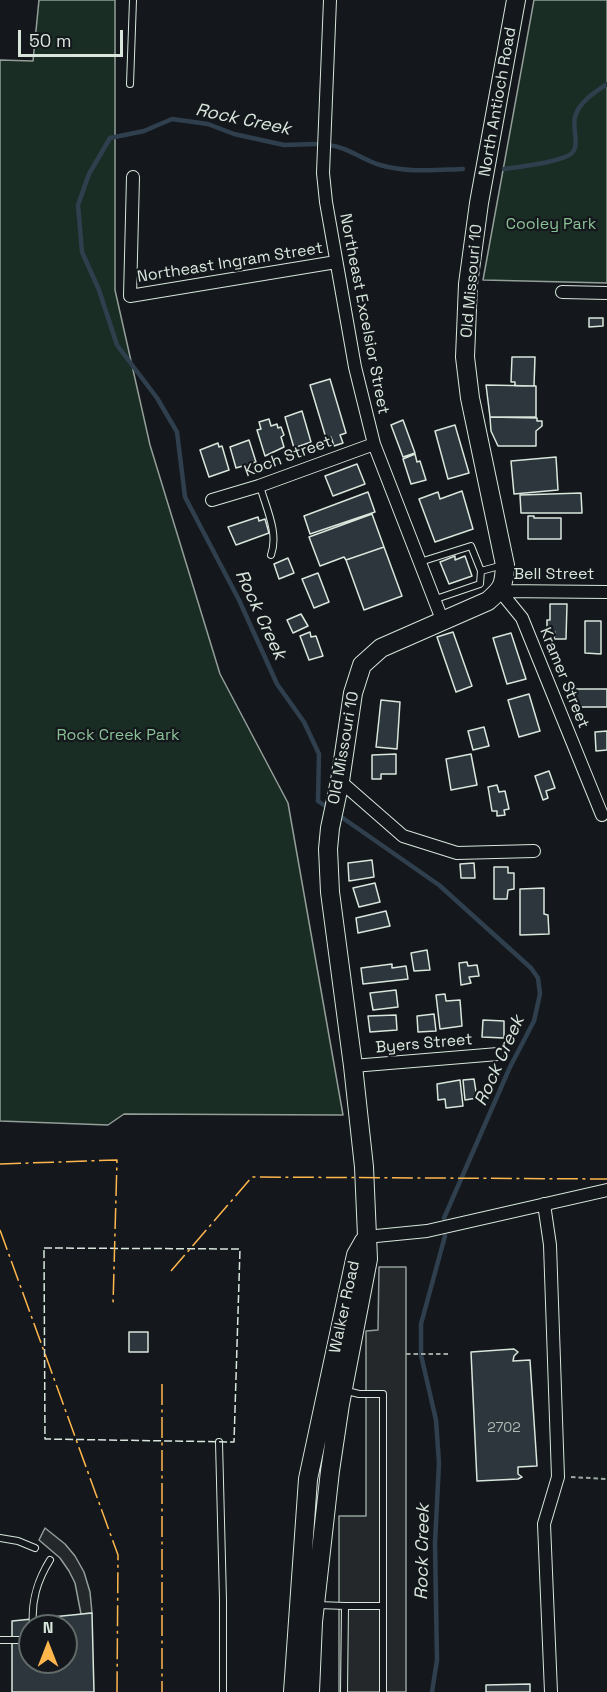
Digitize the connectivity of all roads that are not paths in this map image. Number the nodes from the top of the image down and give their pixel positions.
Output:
1 (133, 0) edge
2 (330, 0) edge
3 (516, 0) edge
4 (130, 84) dead end
5 (133, 177) dead end
6 (479, 204) joint
7 (336, 262) junction
8 (562, 292) dead end
9 (607, 293) edge
10 (374, 444) junction
11 (259, 486) junction
12 (212, 500) dead end
13 (271, 555) dead end
14 (419, 562) junction
15 (505, 565) junction
16 (481, 571) junction
17 (480, 584) junction
18 (607, 592) edge
19 (494, 596) junction
20 (433, 600) junction
21 (443, 622) junction
22 (338, 788) junction
23 (602, 815) dead end
24 (534, 851) dead end
25 (498, 1054) dead end
26 (353, 1066) junction
27 (607, 1190) edge
28 (544, 1204) junction
29 (366, 1237) junction
30 (335, 1388) junction
31 (219, 1442) dead end
32 (0, 1538) edge
33 (35, 1548) dead end
34 (50, 1560) dead end
35 (307, 1604) junction
36 (345, 1606) junction
37 (383, 1606) junction
38 (33, 1614) edge
39 (0, 1640) edge
40 (18, 1640) edge
41 (223, 1692) edge
42 (293, 1692) edge
43 (310, 1692) edge
44 (344, 1692) edge
45 (383, 1692) edge
46 (551, 1692) edge

1 - 4 lane
2 - 7 street, Northeast Excelsior Street
3 - 6 street, North Antioch Road
5 - 7 street, Northeast Ingram Street
6 - 15 street, Old Missouri 10
7 - 10 street, Northeast Excelsior Street
8 - 9 street
10 - 11 street, Koch Street
10 - 14 street, Northeast Excelsior Street
11 - 12 street, Koch Street
11 - 13 lane
14 - 16 lane
14 - 20 street, Northeast Excelsior Street
15 - 16 lane
15 - 19 street, Old Missouri 10
16 - 17 lane
17 - 19 lane
17 - 20 lane
18 - 19 street, Bell Street
19 - 21 street, Old Missouri 10
19 - 23 street, Kramer Street
20 - 21 street, Northeast Excelsior Street
21 - 22 street, Old Missouri 10
22 - 24 street
22 - 26 street, Old Missouri 10
25 - 26 street, Byers Street
26 - 29 street, Old Missouri 10
27 - 28 street
28 - 29 street
28 - 46 street
29 - 30 street, Walker Road
30 - 35 street, Walker Road
30 - 37 lane
31 - 41 lane
32 - 33 lane
34 - 38 lane
35 - 36 lane
35 - 42 street, Walker Road
35 - 43 street, Walker Road
36 - 37 lane
36 - 44 lane
37 - 45 lane
39 - 40 lane

